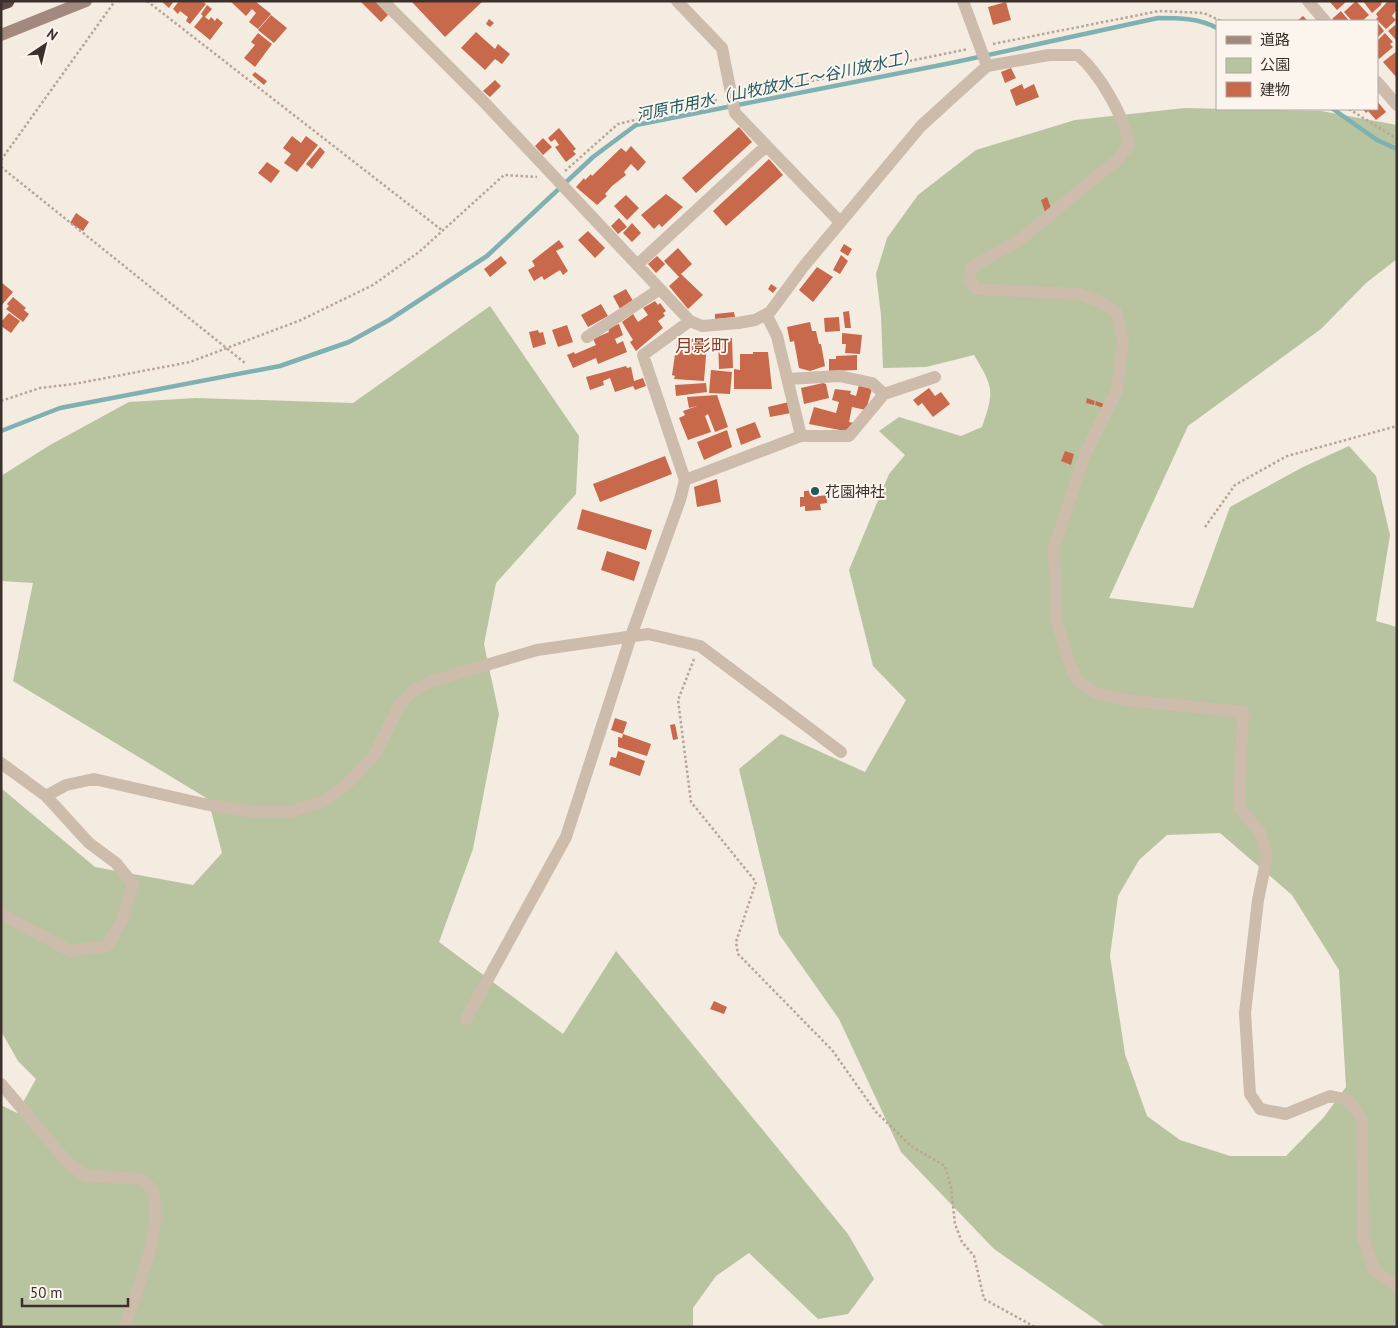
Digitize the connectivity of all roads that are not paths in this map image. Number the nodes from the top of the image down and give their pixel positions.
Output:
1 (7, 1) edge
2 (86, 1) edge
3 (382, 1) edge
4 (676, 1) edge
5 (963, 1) edge
6 (1308, 1) edge
7 (1, 3) edge
8 (1324, 20) edge
9 (1, 35) edge
10 (984, 56) junction
11 (1378, 83) edge
12 (1397, 105) edge
13 (765, 146) junction
14 (840, 222) junction
15 (638, 265) junction
16 (660, 289) junction
17 (766, 314) junction
18 (690, 321) junction
19 (587, 336) dead end
20 (935, 377) dead end
21 (788, 379) junction
22 (884, 394) junction
23 (801, 436) junction
24 (685, 480) junction
25 (631, 636) junction
26 (842, 752) dead end
27 (1, 763) edge
28 (46, 796) junction
29 (1, 914) edge
30 (466, 1020) dead end
31 (1, 1084) edge
32 (1397, 1286) edge
33 (124, 1327) edge

1 - 7 highway
2 - 9 main road
3 - 15 street
4 - 13 street
5 - 10 street
6 - 8 street
10 - 14 street
10 - 32 street
11 - 12 street
13 - 14 street
13 - 15 street
14 - 17 street
15 - 16 street
16 - 18 street
16 - 19 street
17 - 18 street
17 - 21 street
18 - 24 street
20 - 22 street
21 - 22 street
21 - 23 street
22 - 23 street
23 - 24 street
24 - 25 street
25 - 26 street
25 - 28 street
25 - 30 street
27 - 28 street
28 - 29 street
31 - 33 street

